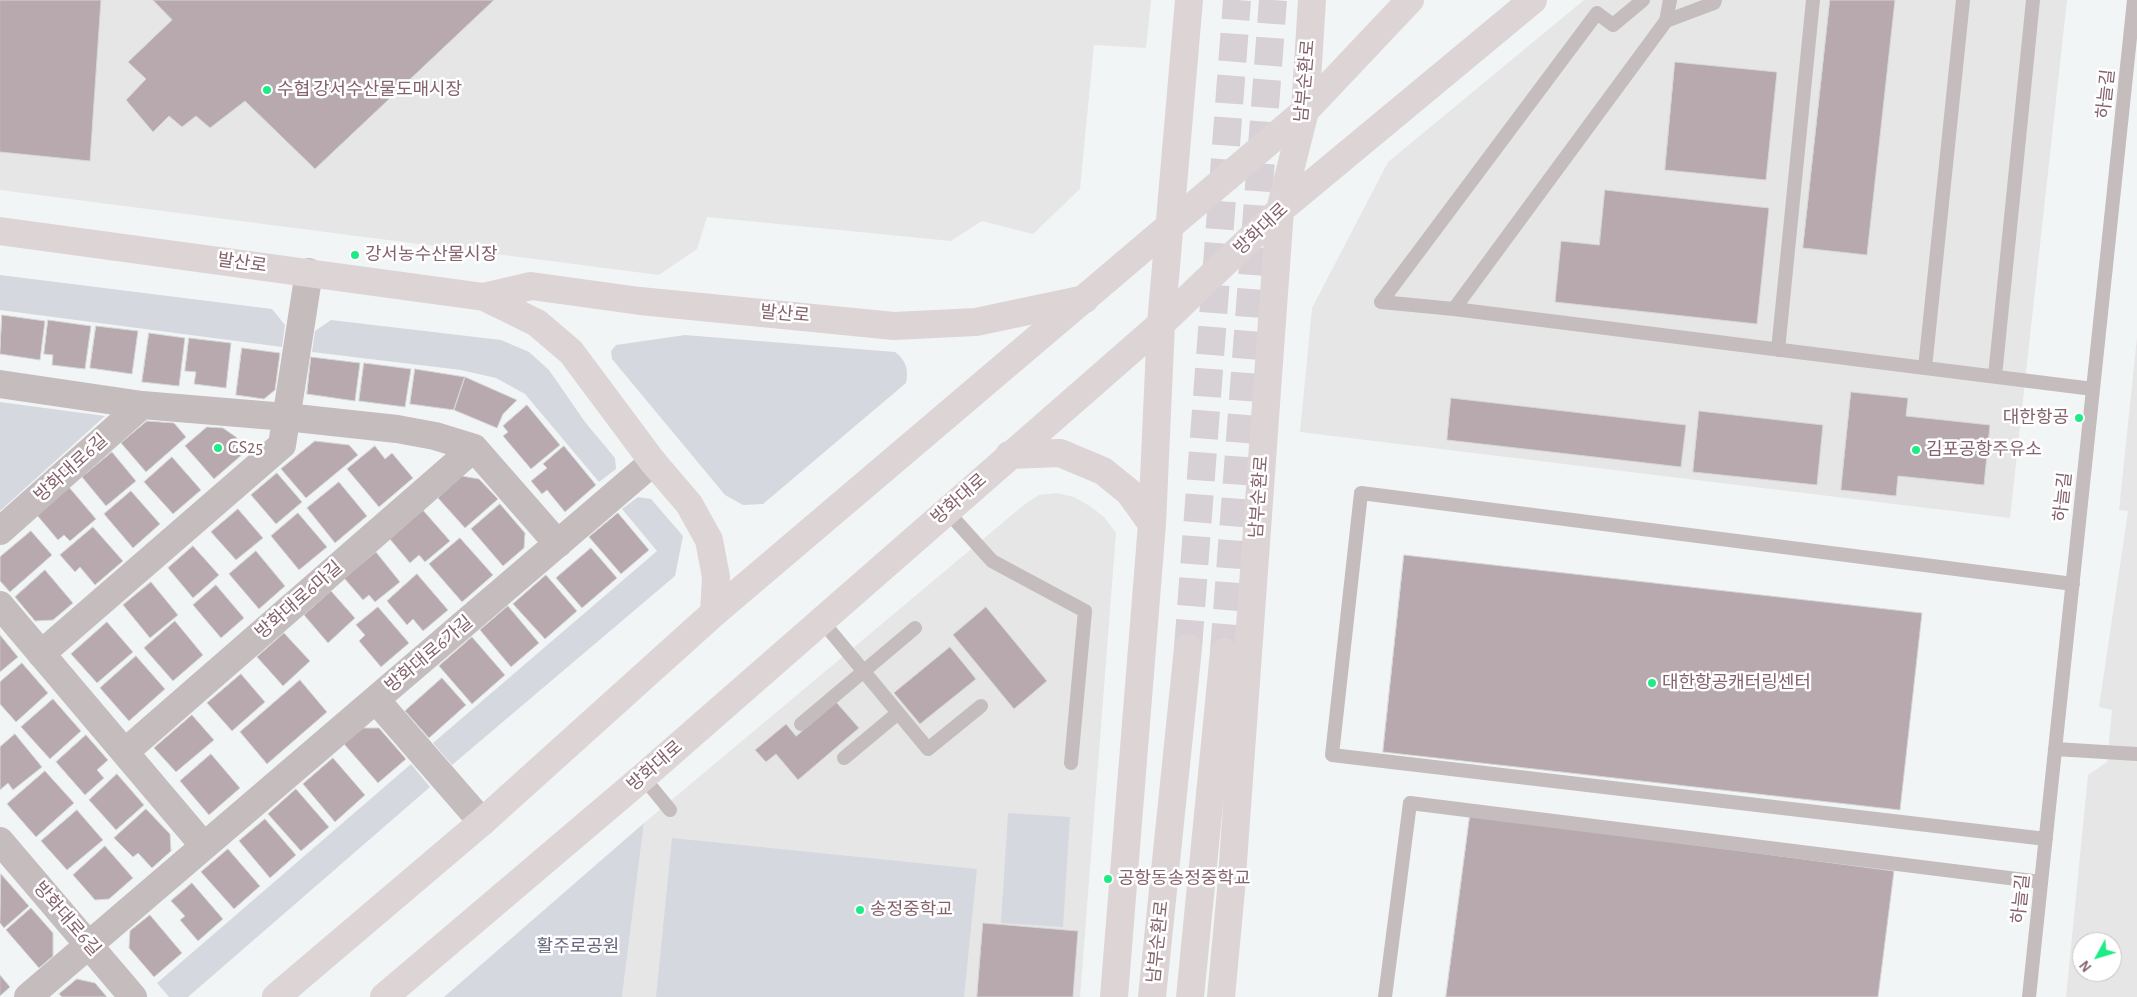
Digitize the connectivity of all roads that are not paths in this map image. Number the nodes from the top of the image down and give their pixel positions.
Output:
1 (1189, 0) edge
2 (1312, 0) edge
3 (1410, 0) edge
4 (1533, 0) edge
5 (1643, 0) edge
6 (1670, 0) edge
7 (1715, 0) edge
8 (1813, 0) edge
9 (1963, 0) edge
10 (2033, 0) edge
11 (2134, 0) edge
12 (1666, 20) junction
13 (1305, 111) junction
14 (1280, 210) junction
15 (1169, 226) junction
16 (0, 231) edge
17 (309, 272) junction
18 (484, 297) junction
19 (1085, 300) junction
20 (1454, 309) junction
21 (1161, 324) junction
22 (1778, 350) junction
23 (1925, 368) junction
24 (1995, 376) junction
25 (0, 384) edge
26 (2093, 389) junction
27 (142, 405) junction
28 (286, 417) junction
29 (474, 448) junction
30 (1010, 455) junction
31 (653, 462) junction
32 (946, 510) junction
33 (1152, 524) junction
34 (0, 531) edge
35 (558, 544) junction
36 (2073, 584) junction
37 (0, 605) edge
38 (714, 613) junction
39 (822, 621) junction
40 (915, 628) dead end
41 (1188, 648) tunnel mouth
42 (1224, 652) tunnel mouth
43 (41, 654) junction
44 (863, 671) junction
45 (376, 700) junction
46 (981, 706) dead end
47 (898, 713) junction
48 (800, 724) dead end
49 (2055, 748) junction
50 (125, 752) junction
51 (2137, 754) edge
52 (844, 758) dead end
53 (1071, 763) dead end
54 (643, 777) junction
55 (670, 810) dead end
56 (482, 822) junction
57 (2046, 839) junction
58 (0, 841) edge
59 (204, 846) junction
60 (2041, 882) junction
61 (89, 945) junction
62 (28, 997) edge
63 (133, 997) edge
64 (276, 997) edge
65 (384, 997) edge
66 (1114, 997) edge
67 (1152, 997) edge
68 (1190, 997) edge
69 (1221, 997) edge
70 (1386, 997) edge
71 (2029, 997) edge

1 - 15 main road
2 - 13 main road, 남부순환로
3 - 13 main road
4 - 14 main road, 방화대로
5 - 20 lane
6 - 12 lane
7 - 12 lane
8 - 22 lane
9 - 23 lane
10 - 24 lane
11 - 26 lane, 하늘길
12 - 20 lane
13 - 14 main road, 남부순환로
13 - 15 main road
14 - 21 main road, 방화대로
14 - 69 main road, 남부순환로
15 - 19 main road
15 - 21 main road
16 - 17 main road, 발산로
17 - 18 main road, 발산로
17 - 28 street
18 - 19 main road, 발산로
18 - 31 main road, 발산로
19 - 38 main road
20 - 22 lane
21 - 30 main road, 방화대로
21 - 33 main road
22 - 23 lane
23 - 24 lane
24 - 26 lane
25 - 27 street
26 - 36 lane, 하늘길
27 - 28 street
27 - 34 street, 방화대로6길
28 - 29 street
28 - 43 street
29 - 35 street
29 - 50 street, 방화대로6마길
30 - 32 main road, 방화대로
30 - 33 main road
31 - 35 street, 방화대로6가길
31 - 38 main road, 발산로
32 - 39 main road, 방화대로
32 - 53 lane
33 - 66 main road
35 - 45 street, 방화대로6가길
36 - 49 lane, 하늘길
36 - 57 lane
37 - 43 street
38 - 56 main road
39 - 44 lane
39 - 54 main road, 방화대로
40 - 44 lane
41 - 67 main road, 남부순환로
42 - 68 main road, 남부순환로
43 - 50 street
44 - 47 lane
44 - 48 lane
45 - 56 street
45 - 59 street, 방화대로6가길
46 - 47 lane
47 - 52 lane
49 - 51 lane
49 - 57 lane, 하늘길
50 - 59 street
54 - 55 lane
54 - 65 main road, 방화대로
56 - 64 main road
57 - 60 lane, 하늘길
58 - 61 street, 방화대로6길
59 - 61 street, 방화대로6가길
60 - 70 lane
60 - 71 lane, 하늘길
61 - 62 street, 방화대로6가길
61 - 63 street, 방화대로6길

